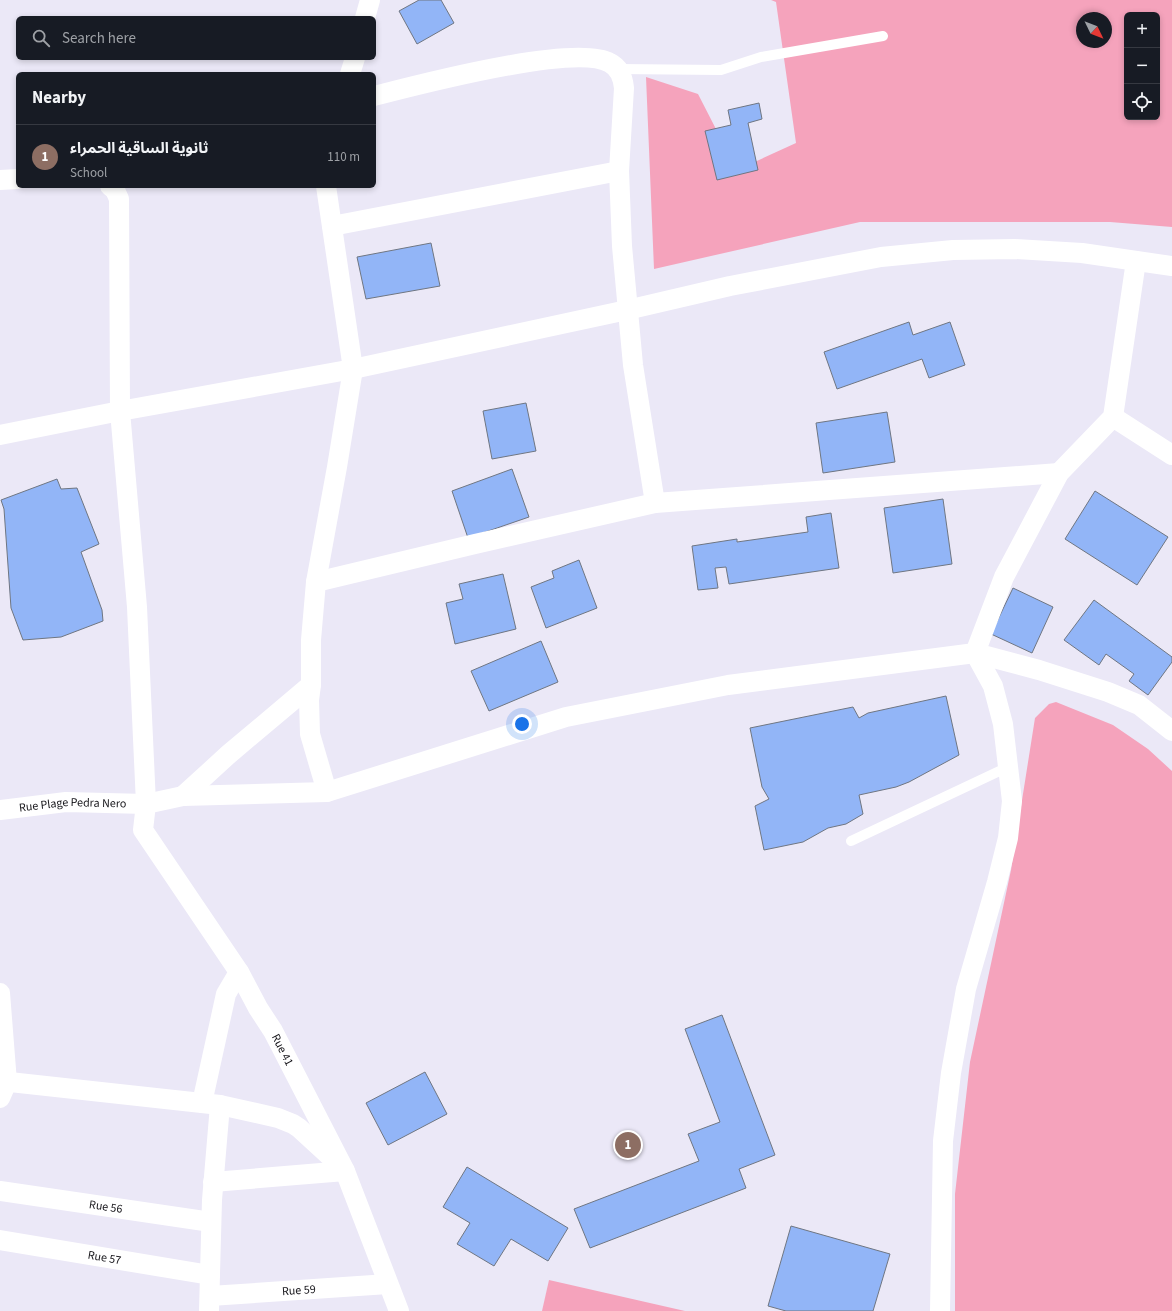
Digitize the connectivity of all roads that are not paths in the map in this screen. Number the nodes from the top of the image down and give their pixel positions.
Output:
1 (370, 0) edge
2 (366, 16) edge
3 (883, 36) dead end
4 (354, 60) edge
5 (618, 69) junction
6 (351, 72) edge
7 (376, 96) edge
8 (619, 171) junction
9 (16, 179) edge
10 (0, 180) edge
11 (112, 188) edge
12 (326, 188) edge
13 (332, 226) junction
14 (1136, 261) junction
15 (1172, 266) edge
16 (627, 310) junction
17 (353, 368) junction
18 (120, 411) junction
19 (1113, 417) junction
20 (0, 435) edge
21 (1172, 456) edge
22 (1059, 473) junction
23 (655, 503) junction
24 (316, 582) junction
25 (975, 653) junction
26 (311, 685) junction
27 (1172, 731) edge
28 (1008, 767) junction
29 (327, 792) junction
30 (183, 796) junction
31 (146, 804) junction
32 (0, 810) edge
33 (851, 841) dead end
34 (239, 972) junction
35 (0, 992) edge
36 (2, 1087) edge
37 (211, 1104) junction
38 (345, 1171) junction
39 (213, 1182) junction
40 (0, 1191) edge
41 (212, 1222) junction
42 (0, 1240) edge
43 (210, 1275) junction
44 (388, 1284) junction
45 (210, 1304) edge
46 (399, 1311) edge
47 (940, 1311) edge

1 - 2 street
3 - 5 lane
4 - 6 street
5 - 7 street
5 - 8 street
8 - 13 street
8 - 16 street
9 - 10 street
11 - 18 street, Rue 41
12 - 13 street
13 - 17 street
14 - 15 street
14 - 16 street
14 - 19 street
16 - 17 street
16 - 23 street
17 - 18 street
17 - 24 street
18 - 20 street
18 - 31 street, Rue 41
19 - 21 street
19 - 22 street
22 - 23 street
22 - 25 street
23 - 24 street
24 - 26 street
25 - 27 street
25 - 28 street
25 - 29 street, Rue Plage Pedra Nero
26 - 29 street
26 - 30 street
28 - 33 lane
28 - 47 street
29 - 30 street, Rue Plage Pedra Nero
30 - 31 street, Rue Plage Pedra Nero
31 - 32 street, Rue Plage Pedra Nero
31 - 34 street, Rue 41
34 - 37 street
34 - 38 street, Rue 41
35 - 36 street
36 - 37 street
37 - 38 street
37 - 39 street
38 - 39 street
38 - 44 street, Rue 41
39 - 41 street
40 - 41 street, Rue 56
41 - 43 street
42 - 43 street, Rue 57
43 - 45 street
44 - 45 street, Rue 59
44 - 46 street, Rue 41

